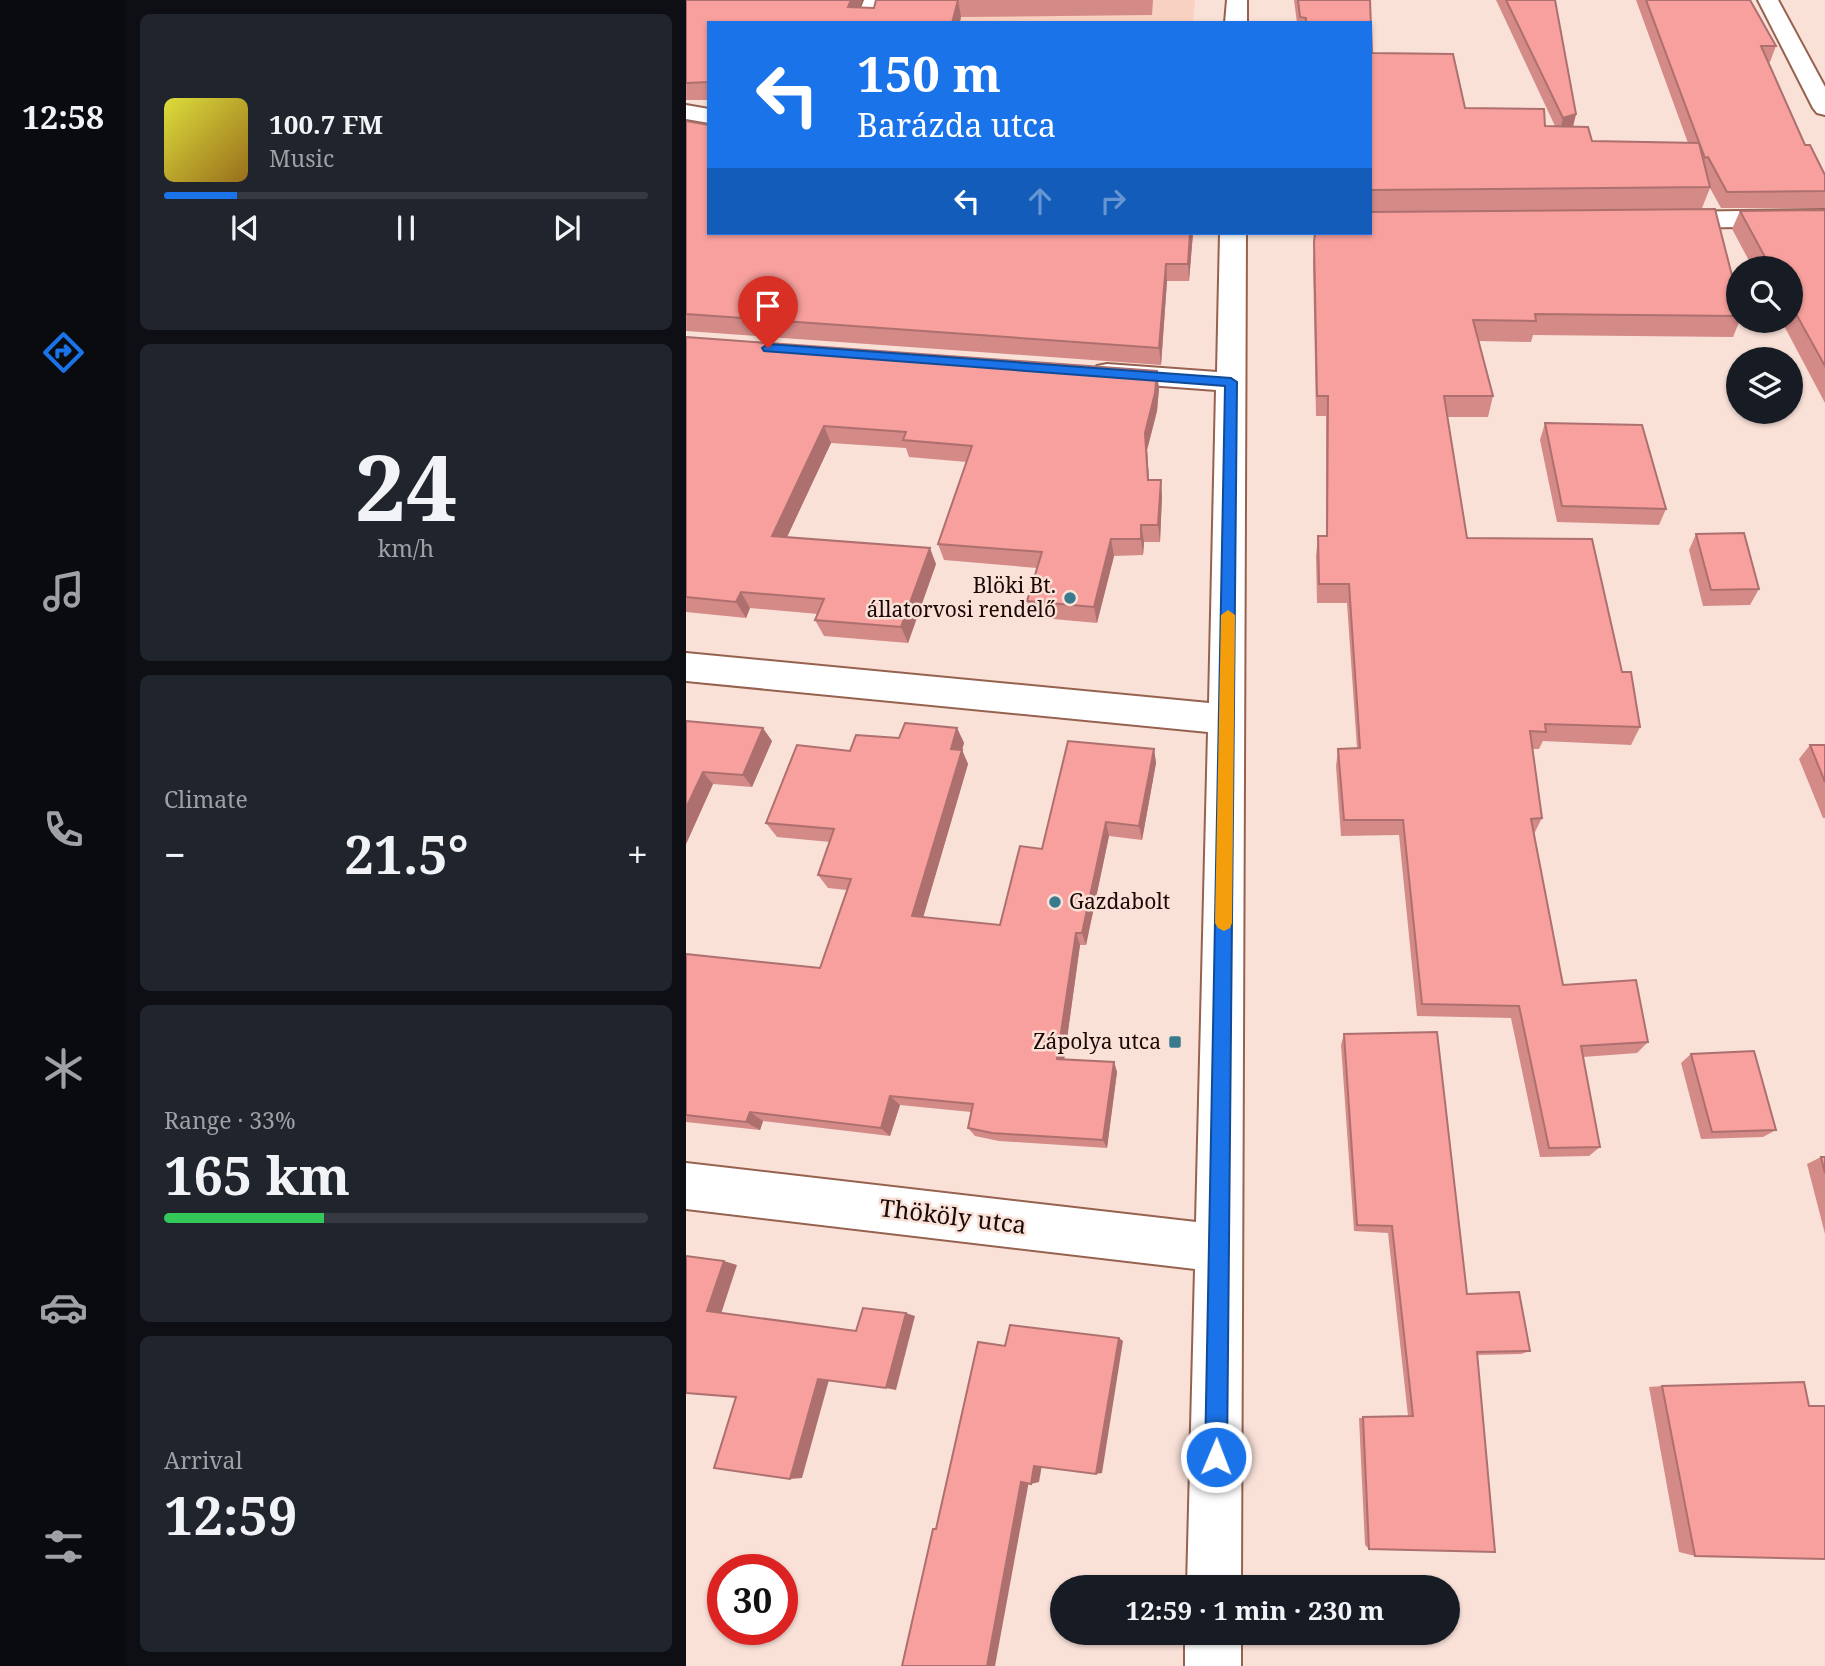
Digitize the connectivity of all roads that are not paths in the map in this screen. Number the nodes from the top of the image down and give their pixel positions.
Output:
1 (874, 0) edge
2 (1237, 0) edge
3 (1768, 0) edge
4 (867, 21) edge
5 (1236, 21) edge
6 (1825, 108) edge
7 (686, 112) edge
8 (707, 116) edge
9 (1825, 218) edge
10 (1646, 220) edge
11 (1233, 235) edge
12 (1081, 371) edge
13 (1231, 382) junction
14 (686, 667) edge
15 (1227, 719) junction
16 (686, 1186) edge
17 (1219, 1248) junction
18 (1214, 1575) edge
19 (1213, 1645) edge
20 (1213, 1666) edge

1 - 4 street
2 - 5 street
3 - 6 street
7 - 8 street
9 - 10 street
11 - 13 street
12 - 13 street
13 - 15 street
14 - 15 street
15 - 17 street
16 - 17 street, Thököly utca
17 - 18 street
19 - 20 street

